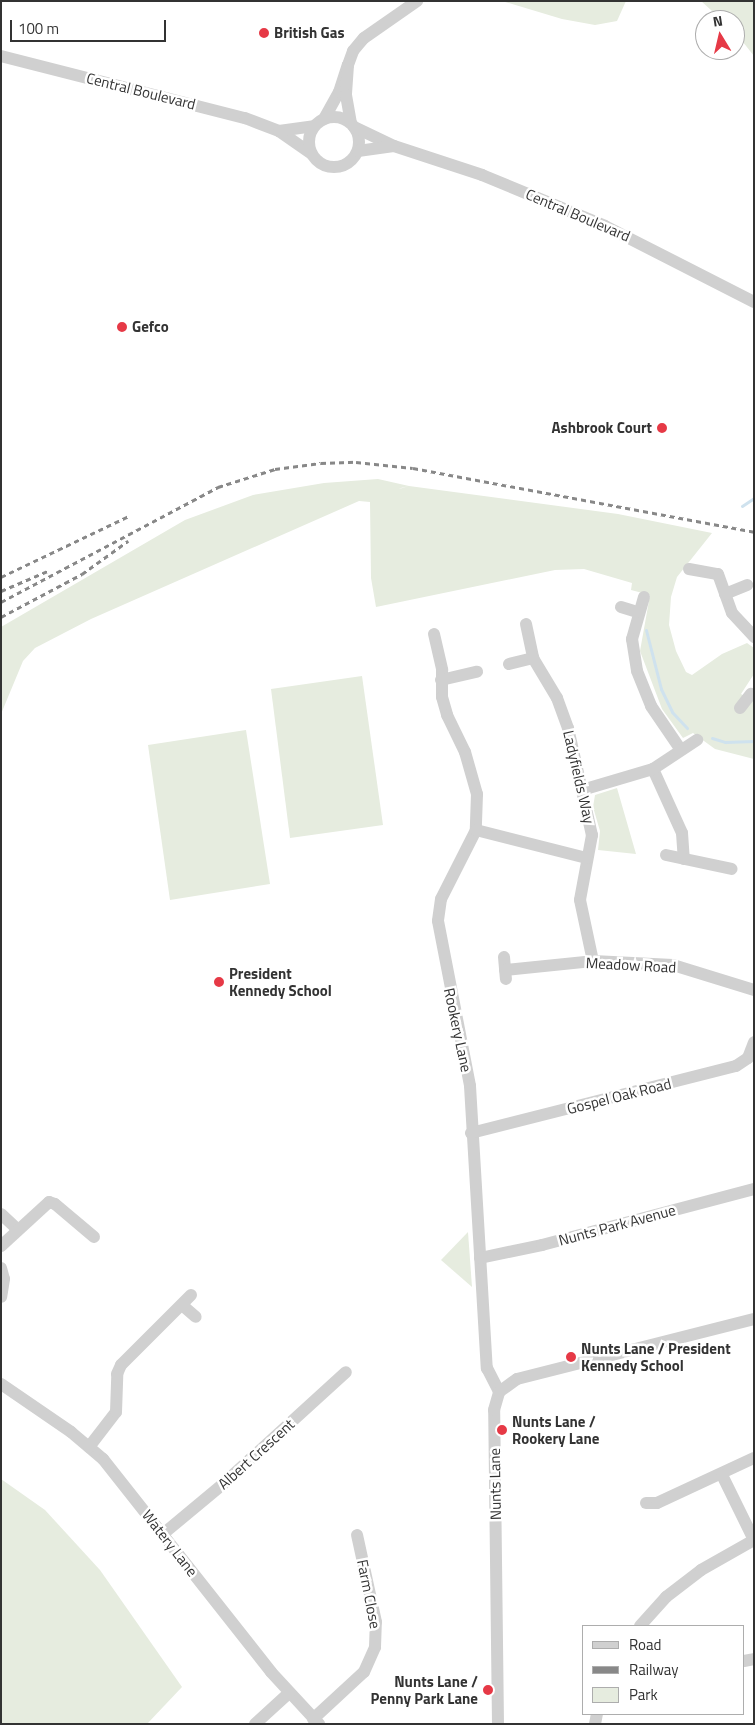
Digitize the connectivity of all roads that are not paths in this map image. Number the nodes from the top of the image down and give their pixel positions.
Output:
1 (417, 1) edge
2 (1, 56) edge
3 (348, 66) junction
4 (319, 122) junction
5 (353, 125) junction
6 (279, 131) junction
7 (394, 146) junction
8 (358, 151) junction
9 (311, 153) junction
10 (754, 302) edge
11 (689, 569) dead end
12 (747, 585) dead end
13 (726, 594) junction
14 (644, 597) dead end
15 (621, 607) dead end
16 (637, 612) junction
17 (526, 624) dead end
18 (434, 634) dead end
19 (754, 637) edge
20 (533, 658) junction
21 (509, 664) dead end
22 (477, 672) dead end
23 (441, 680) junction
24 (753, 693) edge
25 (740, 708) dead end
26 (696, 741) dead end
27 (681, 750) junction
28 (653, 769) junction
29 (582, 790) junction
30 (476, 830) junction
31 (666, 855) dead end
32 (587, 858) junction
33 (684, 858) junction
34 (732, 869) dead end
35 (593, 961) junction
36 (505, 969) dead end
37 (754, 990) edge
38 (754, 1042) edge
39 (471, 1133) junction
40 (754, 1189) edge
41 (1, 1214) edge
42 (18, 1230) junction
43 (94, 1237) dead end
44 (1, 1246) edge
45 (480, 1258) junction
46 (1, 1268) edge
47 (191, 1295) dead end
48 (1, 1297) edge
49 (182, 1305) junction
50 (196, 1317) dead end
51 (754, 1319) edge
52 (346, 1372) dead end
53 (1, 1384) edge
54 (499, 1392) junction
55 (89, 1447) junction
56 (754, 1458) edge
57 (722, 1475) junction
58 (646, 1503) dead end
59 (163, 1534) junction
60 (357, 1535) dead end
61 (754, 1540) edge
62 (641, 1625) edge
63 (289, 1693) junction
64 (316, 1721) edge
65 (255, 1724) edge
66 (498, 1724) edge

1 - 3 street
2 - 6 street, Central Boulevard
3 - 4 street
3 - 5 street
4 - 5 street
4 - 6 street, Central Boulevard
4 - 9 street
5 - 7 street, Central Boulevard
5 - 8 street
6 - 9 street, Central Boulevard
7 - 8 street, Central Boulevard
7 - 10 street, Central Boulevard
8 - 9 street
11 - 13 street
12 - 13 street
13 - 19 street
14 - 16 street
15 - 16 street
16 - 27 street
17 - 20 street, Ladyfields Way
18 - 23 street, Rookery Lane
20 - 21 street
20 - 29 street, Ladyfields Way
22 - 23 street
23 - 30 street, Rookery Lane
24 - 25 street
26 - 27 street
27 - 28 street
28 - 29 street
28 - 33 street
29 - 32 street, Ladyfields Way
30 - 32 street
30 - 39 street, Rookery Lane
31 - 33 street
32 - 35 street, Ladyfields Way
33 - 34 street
35 - 36 street, Meadow Road
35 - 37 street, Meadow Road
38 - 39 street, Gospel Oak Road
39 - 45 street, Rookery Lane
40 - 45 street, Nunts Park Avenue
41 - 42 street
42 - 43 street
42 - 44 street
45 - 54 street, Rookery Lane
46 - 48 street
47 - 49 street
49 - 50 street
49 - 55 street
51 - 54 street
52 - 59 street, Albert Crescent
53 - 55 street, Watery Lane
54 - 66 street, Nunts Lane
55 - 59 street, Watery Lane
56 - 57 street
57 - 58 street
57 - 61 street
59 - 63 street, Watery Lane
60 - 64 street, Farm Close
61 - 62 street
63 - 64 street, Watery Lane
63 - 65 street

